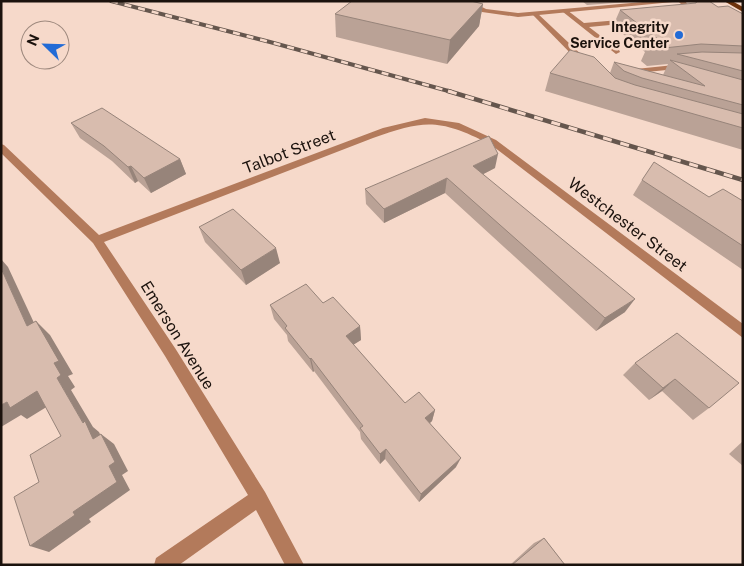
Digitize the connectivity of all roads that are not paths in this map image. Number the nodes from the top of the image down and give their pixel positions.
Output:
1 (464, 1) edge
2 (681, 1) edge
3 (727, 1) edge
4 (743, 10) edge
5 (565, 11) junction
6 (534, 13) junction
7 (676, 17) edge
8 (639, 20) edge
9 (584, 26) junction
10 (616, 52) dead end
11 (692, 65) edge
12 (592, 70) edge
13 (645, 70) junction
14 (616, 73) edge
15 (672, 77) edge
16 (493, 142) joint
17 (1, 147) edge
18 (96, 240) junction
19 (743, 332) edge
20 (259, 498) junction
21 (163, 565) edge
22 (295, 565) edge

1 - 6 street
2 - 5 street
2 - 7 street
3 - 4 main road
5 - 6 street
5 - 9 street
6 - 12 street
8 - 9 street
9 - 10 street
11 - 13 street
13 - 14 street
13 - 15 street
16 - 18 street, Talbot Street
16 - 19 street, Westchester Street
17 - 18 street, Emerson Avenue
18 - 20 street, Emerson Avenue
20 - 21 street
20 - 22 street, Emerson Avenue

